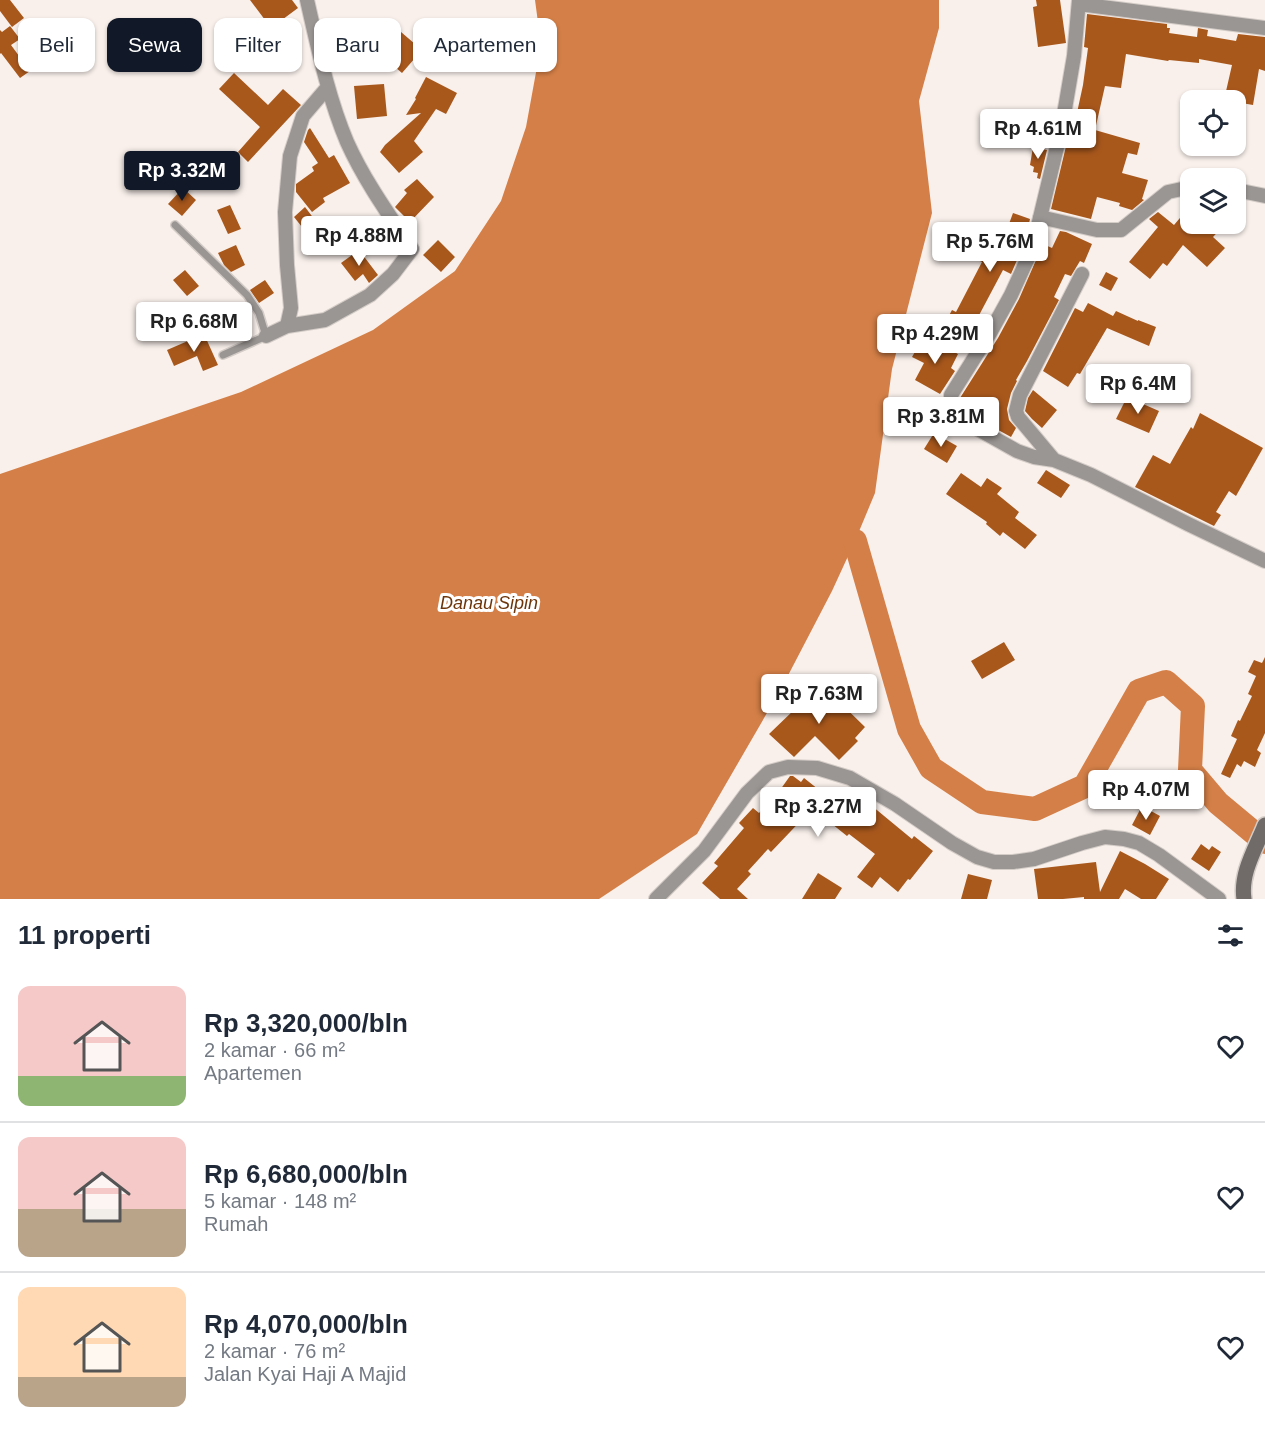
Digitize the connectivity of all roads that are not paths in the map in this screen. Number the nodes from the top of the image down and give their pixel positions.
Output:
1 (307, 0) edge
2 (1079, 2) edge
3 (1265, 28) edge
4 (327, 88) junction
5 (1180, 189) edge
6 (1246, 192) edge
7 (1265, 196) edge
8 (1040, 217) junction
9 (175, 225) dead end
10 (1082, 274) dead end
11 (287, 326) junction
12 (266, 336) junction
13 (223, 355) dead end
14 (1054, 460) junction
15 (1265, 561) edge
16 (1265, 825) edge
17 (656, 899) edge
18 (1219, 899) edge
19 (1244, 899) edge

1 - 4 street
2 - 3 street
2 - 8 street
4 - 11 street
4 - 11 street
5 - 8 street
6 - 7 street
8 - 14 street
9 - 12 lane
10 - 14 street
11 - 12 street
12 - 13 lane
14 - 15 street
16 - 19 main road
17 - 18 street

